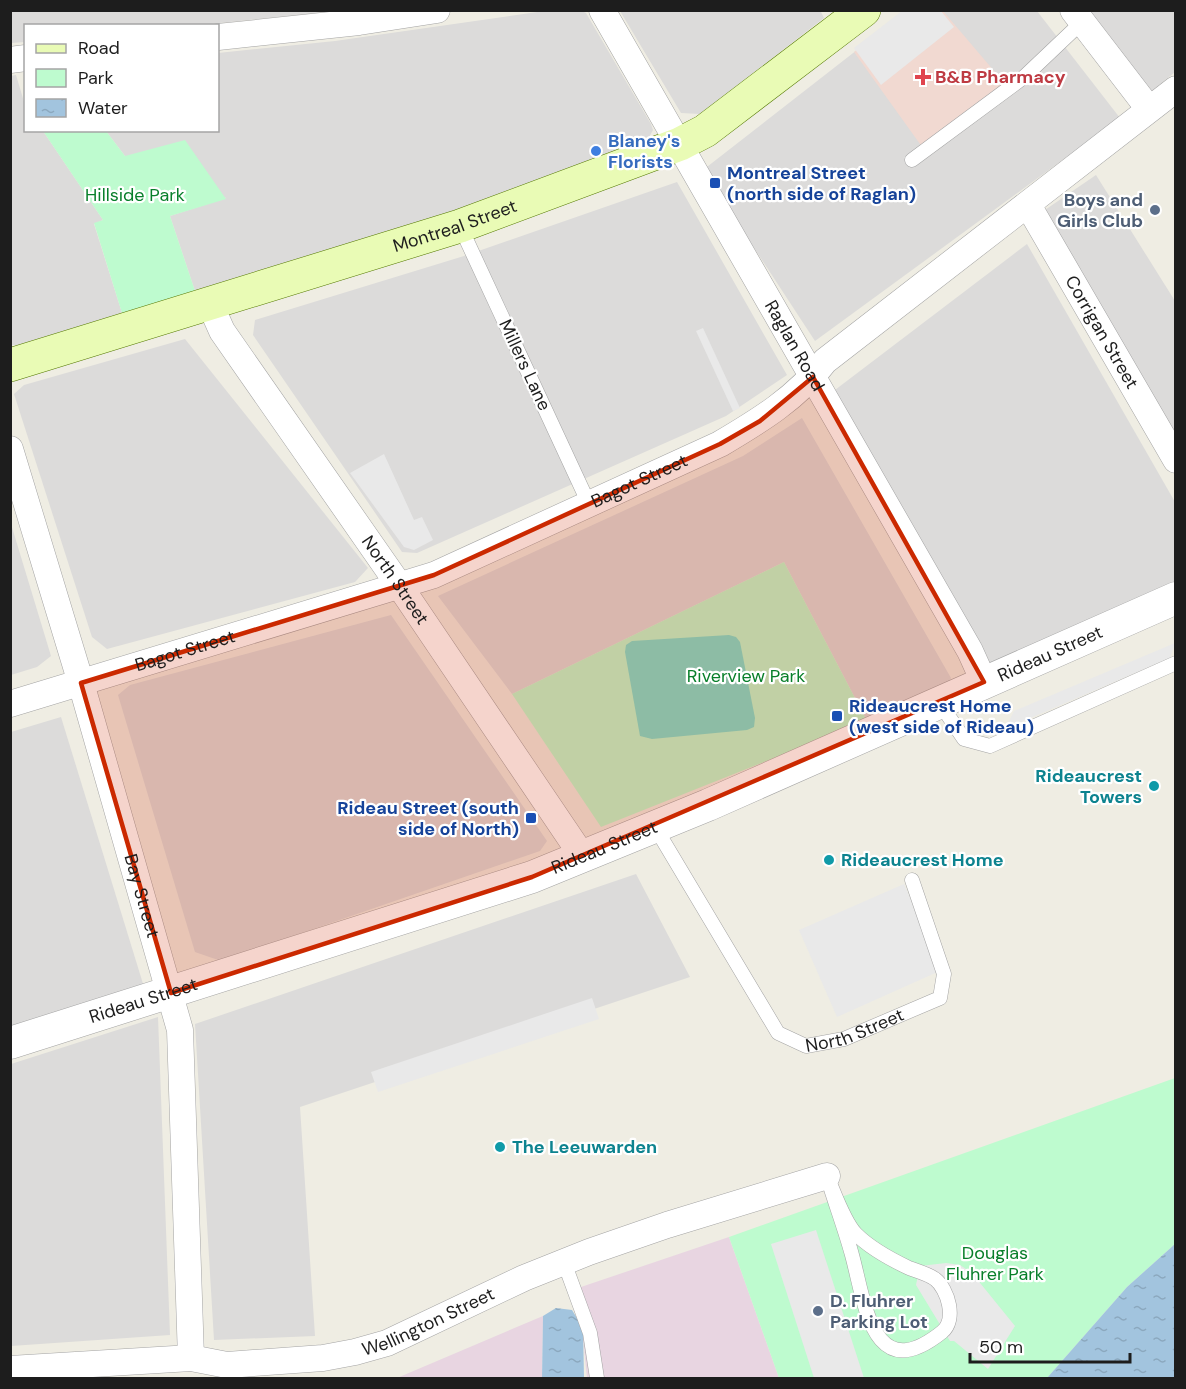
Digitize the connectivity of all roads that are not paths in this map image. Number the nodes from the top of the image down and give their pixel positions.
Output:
1 (437, 10) edge
2 (602, 10) edge
3 (856, 13) edge
4 (1077, 16) edge
5 (219, 38) edge
6 (1176, 89) edge
7 (1149, 109) junction
8 (680, 144) junction
9 (912, 160) dead end
10 (1028, 205) junction
11 (460, 226) junction
12 (210, 304) junction
13 (10, 365) edge
14 (813, 377) junction
15 (10, 449) edge
16 (1176, 460) edge
17 (590, 504) junction
18 (399, 585) junction
19 (1176, 598) edge
20 (1176, 663) edge
21 (984, 682) junction
22 (81, 683) junction
23 (939, 702) junction
24 (10, 704) edge
25 (656, 827) junction
26 (583, 857) junction
27 (912, 880) dead end
28 (171, 993) junction
29 (10, 1043) edge
30 (827, 1176) junction
31 (564, 1262) junction
32 (191, 1358) junction
33 (10, 1369) edge
34 (597, 1378) edge

1 - 5 street
2 - 8 street, Raglan Road
3 - 8 main road, Montreal Street
4 - 7 street
4 - 9 lane
6 - 7 street, Bagot Street
7 - 10 street, Bagot Street
8 - 11 main road, Montreal Street
8 - 14 street, Raglan Road
10 - 14 street, Bagot Street
10 - 16 street, Corrigan Street
11 - 12 main road, Montreal Street
11 - 17 lane, Millers Lane
12 - 13 main road, Montreal Street
12 - 18 street, North Street
14 - 17 street, Bagot Street
14 - 21 street, Raglan Road
15 - 22 street, Bay Street
17 - 18 street, Bagot Street
18 - 22 street, Bagot Street
18 - 26 street, North Street
19 - 21 street, Rideau Street
20 - 23 lane
21 - 23 street, Rideau Street
22 - 24 street, Bagot Street
22 - 28 street, Bay Street
23 - 25 street, Rideau Street
25 - 26 street, Rideau Street
25 - 27 lane, North Street
26 - 28 street, Rideau Street
28 - 29 street, Rideau Street
28 - 32 street, Bay Street
30 - 30 lane
30 - 31 street, Wellington Street
31 - 32 street, Wellington Street
31 - 34 lane
32 - 33 street, Wellington Street

